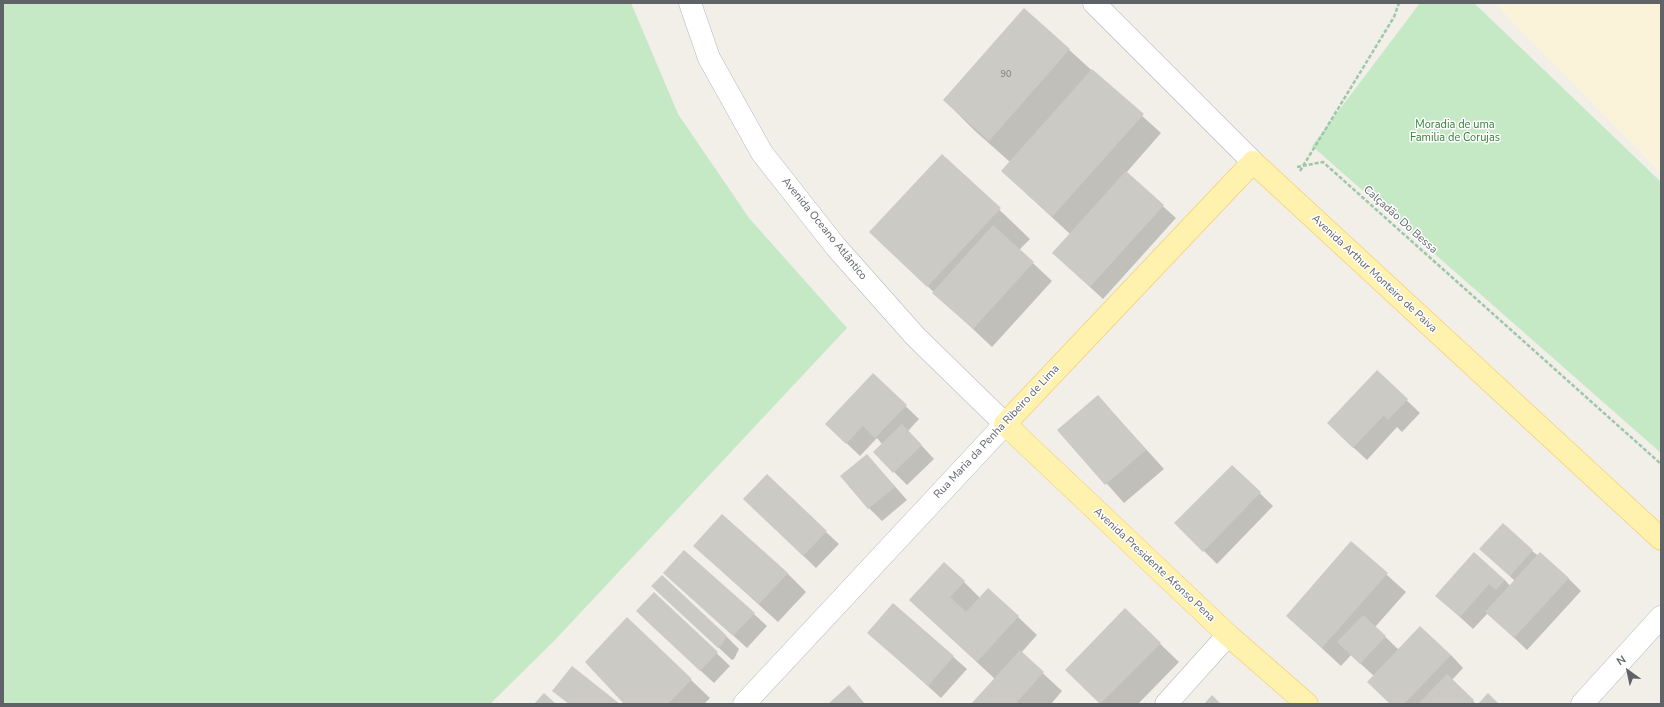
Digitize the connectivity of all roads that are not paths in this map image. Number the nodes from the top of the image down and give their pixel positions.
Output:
1 (690, 3) edge
2 (1094, 3) edge
3 (1253, 162) junction
4 (1005, 424) junction
5 (1661, 539) edge
6 (1661, 616) edge
7 (1228, 635) junction
8 (744, 704) edge
9 (1166, 704) edge
10 (1307, 704) edge
11 (1582, 704) edge

1 - 4 street, Avenida Oceano Atlântico
2 - 3 street, Avenida Arthur Monteiro de Paiva
3 - 4 main road, Rua Maria da Penha Ribeiro de Lima
3 - 5 main road, Avenida Arthur Monteiro de Paiva
4 - 7 main road, Avenida Presidente Afonso Pena
4 - 8 street, Rua Maria da Penha Ribeiro de Lima
6 - 11 street
7 - 9 street
7 - 10 main road, Avenida Presidente Afonso Pena

